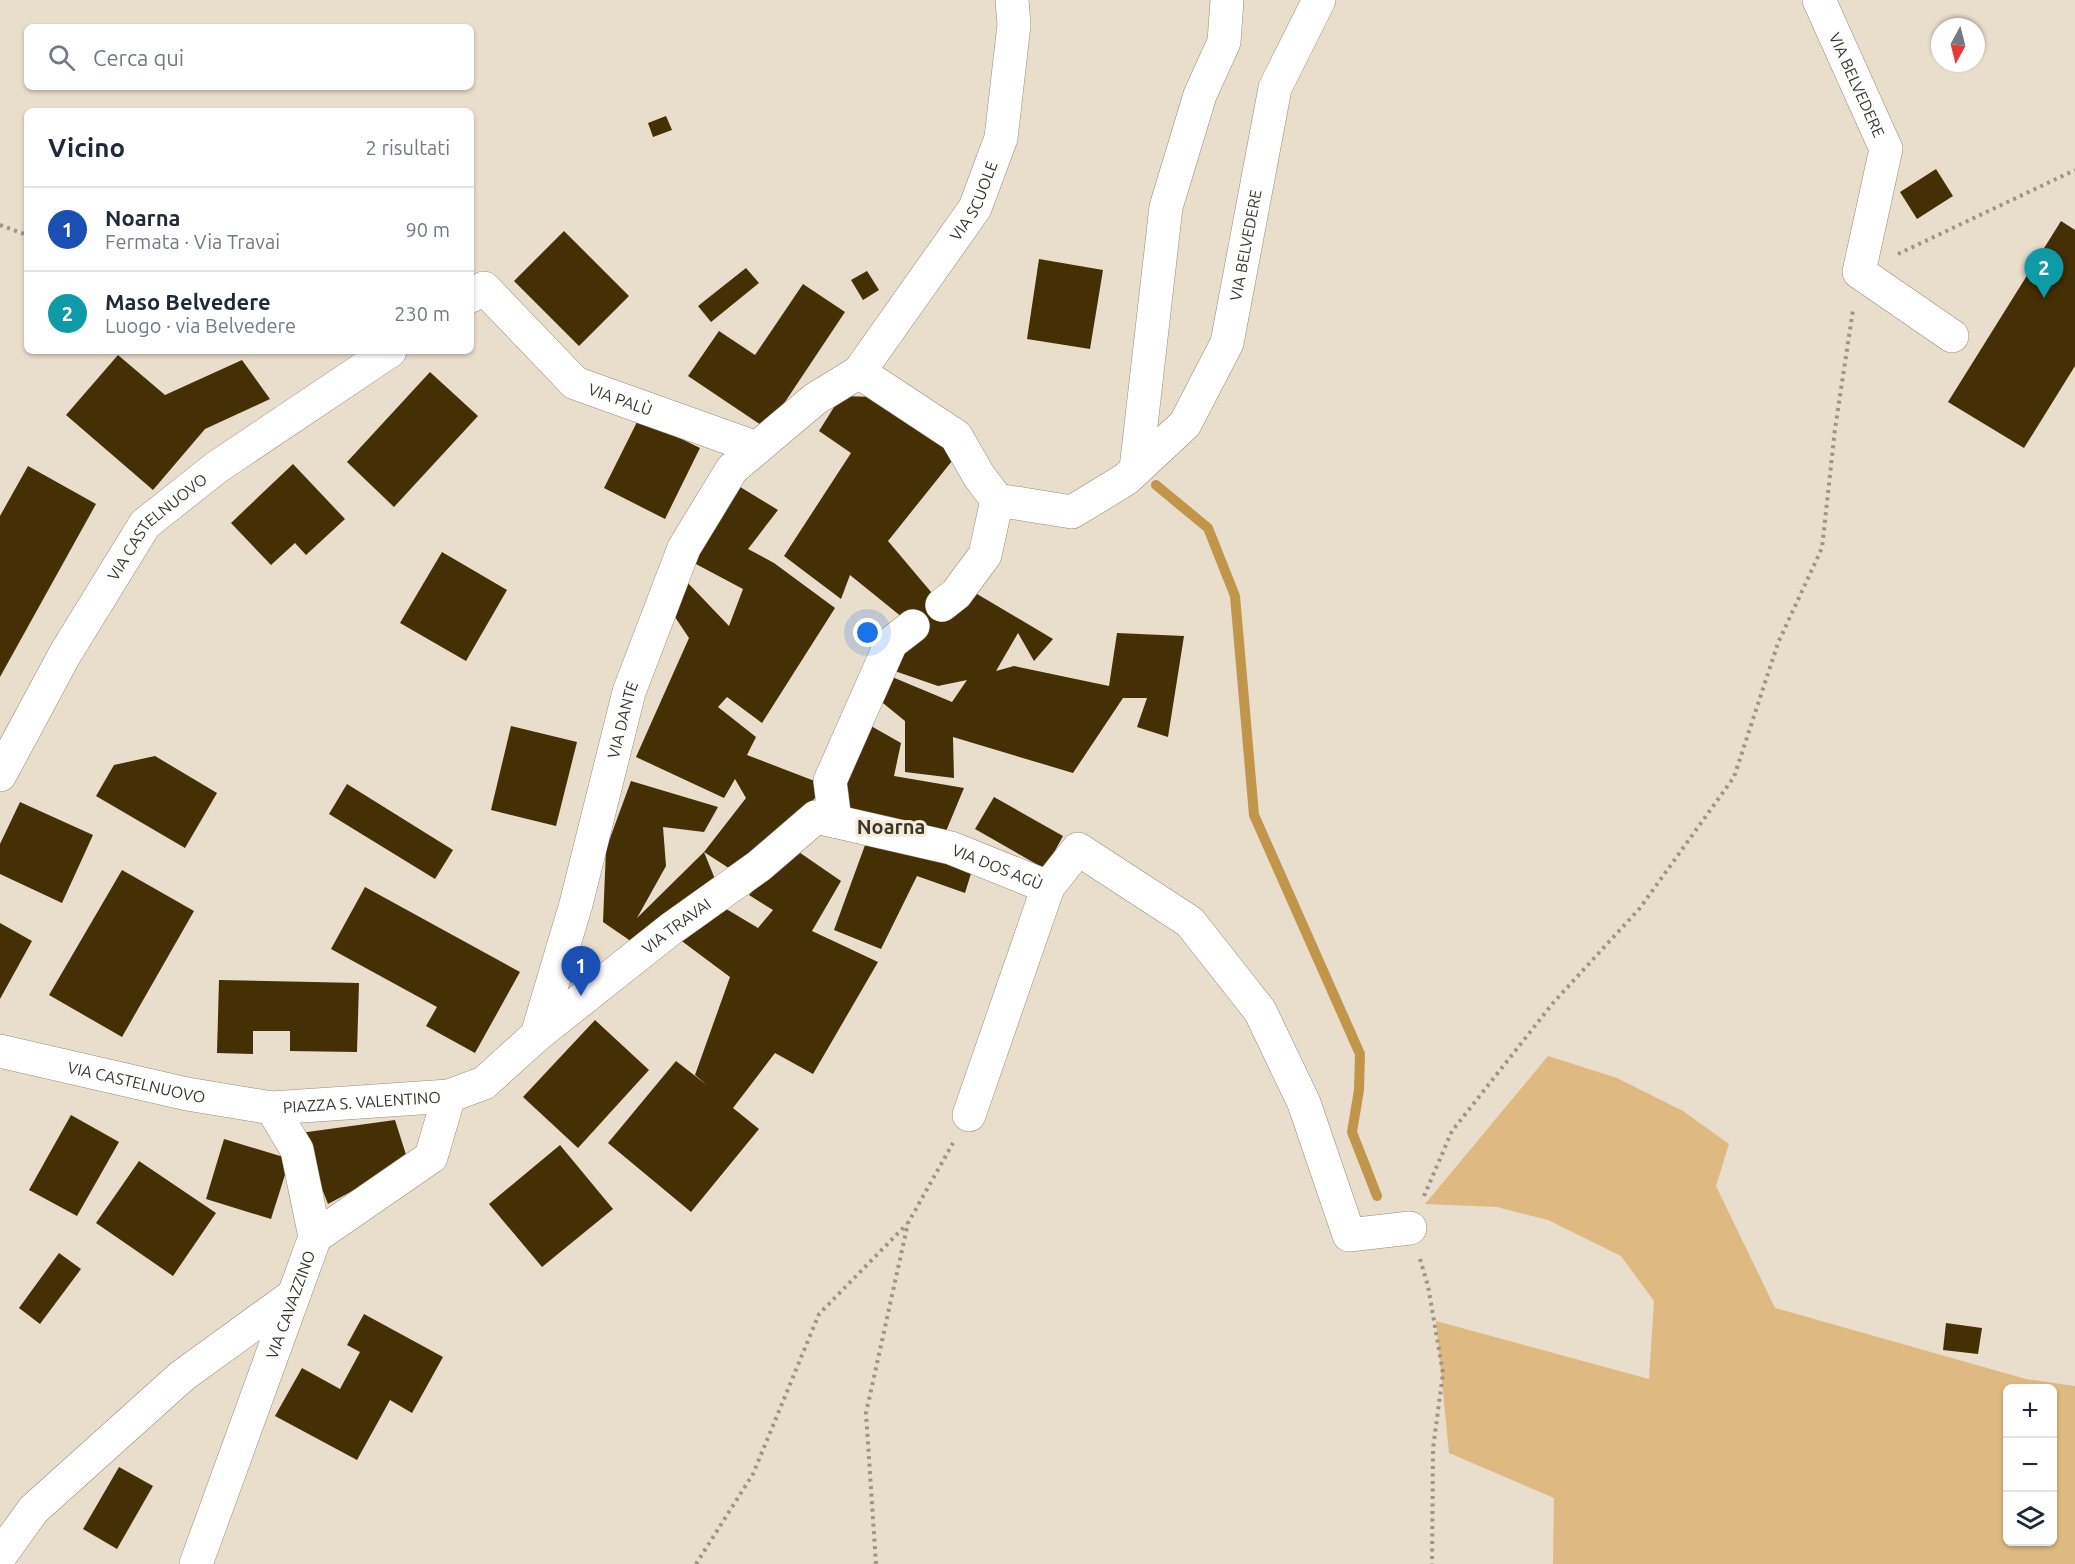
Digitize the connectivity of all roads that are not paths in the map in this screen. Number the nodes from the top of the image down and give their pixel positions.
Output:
1 (1012, 0) edge
2 (1227, 0) edge
3 (1319, 0) edge
4 (1819, 0) edge
5 (477, 292) edge
6 (1952, 336) dead end
7 (386, 354) edge
8 (859, 372) junction
9 (757, 448) junction
10 (1136, 470) junction
11 (998, 500) junction
12 (942, 605) dead end
13 (913, 626) dead end
14 (0, 775) edge
15 (826, 819) junction
16 (1048, 887) junction
17 (537, 1035) junction
18 (0, 1051) edge
19 (449, 1096) junction
20 (273, 1108) junction
21 (969, 1115) road end
22 (1410, 1228) road end
23 (315, 1237) junction
24 (291, 1297) junction
25 (0, 1556) edge
26 (196, 1564) edge

1 - 8 street, VIA SCUOLE
2 - 10 street
3 - 10 street, VIA BELVEDERE
4 - 6 street, VIA BELVEDERE
5 - 9 street, VIA PALÙ
7 - 14 street, VIA CASTELNUOVO
8 - 9 street, VIA DANTE
8 - 11 street
9 - 17 street, VIA DANTE
10 - 11 street, VIA BELVEDERE
11 - 12 street
13 - 15 street
15 - 16 street, VIA DOS AGÙ
15 - 17 street, VIA TRAVAI
16 - 21 street, VIA DOS AGÙ
16 - 22 street
17 - 19 street
18 - 20 street, VIA CASTELNUOVO
19 - 20 street, PIAZZA S. VALENTINO
19 - 23 street, VIA CAVAZZINO
20 - 23 street
23 - 24 street, VIA CAVAZZINO
24 - 25 street
24 - 26 street, VIA CAVAZZINO

